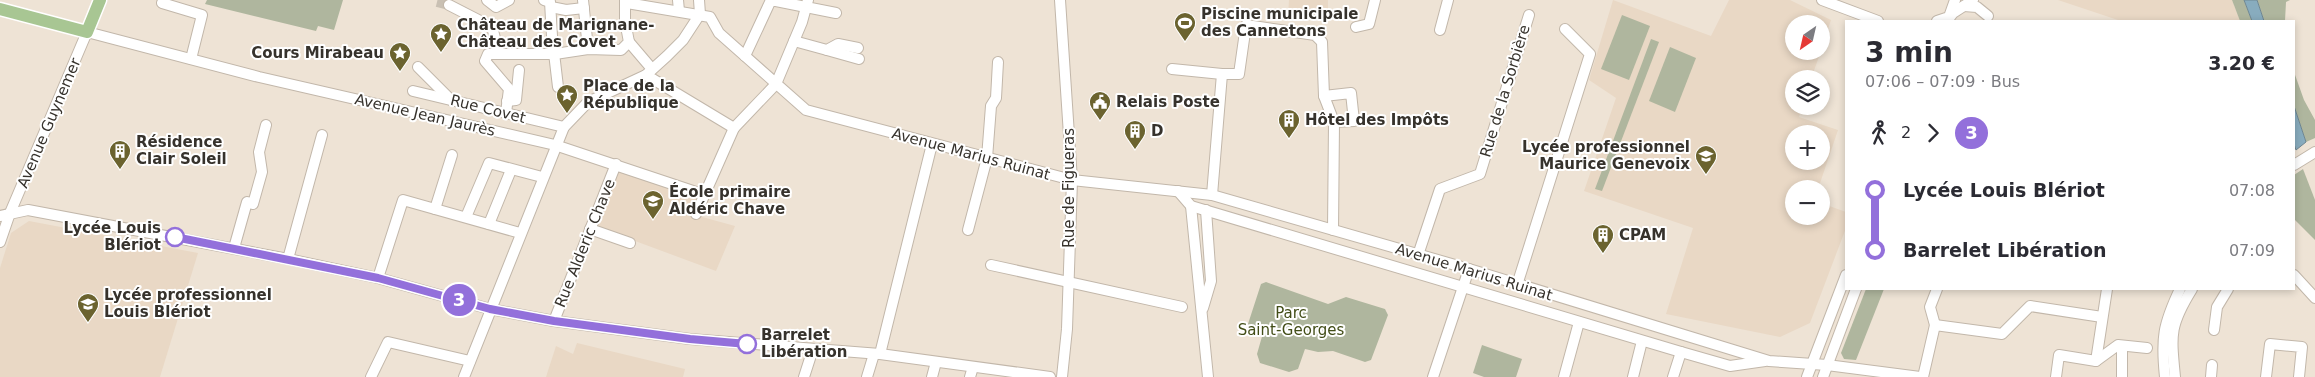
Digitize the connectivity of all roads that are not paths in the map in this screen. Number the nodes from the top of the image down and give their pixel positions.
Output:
1 (100, 0) edge
2 (487, 0) edge
3 (509, 0) edge
4 (678, 0) edge
5 (700, 0) edge
6 (1060, 0) edge
7 (1375, 0) edge
8 (1448, 0) edge
9 (1822, 0) edge
10 (1955, 0) edge
11 (1986, 0) edge
12 (626, 2) edge
13 (162, 3) dead end
14 (548, 3) edge
15 (807, 3) edge
16 (1968, 3) edge
17 (584, 4) edge
18 (449, 5) dead end
19 (463, 5) edge
20 (0, 9) edge
21 (678, 11) junction
22 (700, 14) junction
23 (836, 14) dead end
24 (1529, 15) dead end
25 (1948, 19) edge
26 (1989, 19) edge
27 (1875, 20) edge
28 (1356, 27) dead end
29 (1565, 29) dead end
30 (1440, 30) dead end
31 (87, 32) junction
32 (629, 42) junction
33 (794, 42) junction
34 (588, 49) junction
35 (499, 53) junction
36 (555, 54) junction
37 (858, 54) dead end
38 (745, 56) junction
39 (191, 59) junction
40 (998, 62) dead end
41 (418, 67) dead end
42 (1172, 69) dead end
43 (519, 70) dead end
44 (649, 72) junction
45 (1222, 74) junction
46 (776, 84) junction
47 (558, 87) dead end
48 (413, 91) dead end
49 (1324, 96) junction
50 (452, 100) junction
51 (507, 101) junction
52 (506, 113) junction
53 (1334, 122) junction
54 (266, 125) dead end
55 (564, 127) junction
56 (734, 128) junction
57 (322, 135) dead end
58 (932, 144) junction
59 (555, 145) junction
60 (2315, 152) edge
61 (452, 155) dead end
62 (987, 158) junction
63 (616, 164) junction
64 (2295, 164) edge
65 (511, 170) junction
66 (542, 178) junction
67 (1072, 180) junction
68 (1178, 191) junction
69 (705, 195) junction
70 (1212, 195) junction
71 (1190, 206) junction
72 (435, 209) junction
73 (1206, 210) junction
74 (5, 214) edge
75 (696, 214) dead end
76 (466, 218) junction
77 (489, 224) junction
78 (590, 229) junction
79 (968, 230) dead end
80 (1333, 230) junction
81 (520, 233) junction
82 (0, 242) edge
83 (630, 244) dead end
84 (234, 248) junction
85 (1418, 255) junction
86 (288, 259) junction
87 (991, 265) dead end
88 (1469, 269) junction
89 (2295, 277) edge
90 (378, 278) junction
91 (1845, 278) edge
92 (1068, 281) junction
93 (1517, 284) junction
94 (1463, 287) junction
95 (1856, 290) edge
96 (1937, 290) edge
97 (2107, 290) edge
98 (2180, 290) edge
99 (2191, 290) edge
100 (2227, 290) edge
101 (2312, 295) edge
102 (1182, 307) dead end
103 (490, 309) junction
104 (1202, 314) junction
105 (2102, 317) junction
106 (554, 321) junction
107 (1580, 322) junction
108 (1935, 325) junction
109 (2214, 330) dead end
110 (1642, 341) junction
111 (2122, 346) junction
112 (2147, 348) dead end
113 (813, 349) junction
114 (1682, 352) junction
115 (877, 354) junction
116 (470, 361) junction
117 (1769, 361) junction
118 (2096, 361) junction
119 (936, 362) junction
120 (1812, 365) junction
121 (1827, 365) junction
122 (2212, 365) dead end
123 (972, 372) edge
124 (371, 377) edge
125 (464, 377) edge
126 (804, 377) edge
127 (867, 377) edge
128 (932, 377) edge
129 (1050, 377) edge
130 (1062, 377) edge
131 (1208, 377) edge
132 (1433, 377) edge
133 (1564, 377) edge
134 (1633, 377) edge
135 (1673, 377) edge
136 (1807, 377) edge
137 (1823, 377) edge
138 (1922, 377) edge
139 (2056, 377) edge
140 (2122, 377) edge
141 (2165, 377) edge
142 (2175, 377) edge
143 (2211, 377) edge
144 (2266, 377) edge
145 (2300, 377) edge

1 - 31 main road
2 - 3 street
4 - 21 street
5 - 22 street
6 - 67 street, Rue de Figueras
7 - 28 street
8 - 30 street
9 - 27 street
10 - 25 street
11 - 26 street
12 - 21 street
12 - 32 street
13 - 39 street
14 - 17 street
14 - 36 street
15 - 23 street
15 - 33 street
15 - 38 street
16 - 25 street
16 - 26 street
17 - 34 street
18 - 19 street
19 - 35 street
20 - 31 main road
21 - 22 street
22 - 38 street, Avenue Marius Ruinat
22 - 44 street
24 - 85 street, Rue de la Sorbière
29 - 93 street
31 - 39 street, Avenue Jean Jaurès
31 - 74 street, Avenue Guynemer
32 - 34 street
32 - 44 street
33 - 37 street
33 - 46 street
34 - 36 street
35 - 36 street
35 - 51 street
36 - 47 street
38 - 46 street, Avenue Marius Ruinat
39 - 59 street, Avenue Jean Jaurès
40 - 62 street
41 - 50 street
42 - 45 street
43 - 51 street
44 - 55 street
44 - 56 street
45 - 49 street
45 - 70 street
46 - 56 street
46 - 58 street, Avenue Marius Ruinat
48 - 50 street, Rue Covet
49 - 53 street
49 - 53 street
50 - 52 street, Rue Covet
51 - 52 street
52 - 55 street, Rue Covet
53 - 80 street
54 - 84 street
55 - 59 street
56 - 69 street
57 - 86 street
58 - 62 street, Avenue Marius Ruinat
58 - 115 street
59 - 63 street, Rue Alderic Chave
59 - 66 street
60 - 64 street
61 - 72 street
62 - 67 street, Avenue Marius Ruinat
62 - 79 street
63 - 69 street, Rue Alderic Chave
63 - 78 street, Rue Alderic Chave
65 - 66 street
65 - 76 street
65 - 77 street
66 - 81 street
67 - 68 street, Avenue Marius Ruinat
67 - 92 street, Rue de Figueras
68 - 70 street, Avenue Marius Ruinat
68 - 71 street
69 - 75 street
70 - 80 street, Avenue Marius Ruinat
71 - 73 street, Avenue Marius Ruinat
71 - 104 street
72 - 76 street
72 - 90 street
73 - 94 street, Avenue Marius Ruinat
73 - 104 street
74 - 82 street, Avenue Guynemer
74 - 84 street
76 - 77 street
77 - 81 street
78 - 83 street
78 - 106 street, Rue Alderic Chave
80 - 85 street, Avenue Marius Ruinat
81 - 103 street
84 - 86 street
85 - 88 street, Avenue Marius Ruinat
86 - 90 street
87 - 92 street
88 - 93 street, Avenue Marius Ruinat
88 - 94 street
89 - 101 street
90 - 103 street
91 - 120 street
92 - 102 street
92 - 130 street, Rue de Figueras
93 - 117 street, Avenue Marius Ruinat
94 - 107 street, Avenue Marius Ruinat
94 - 132 street
95 - 121 street
96 - 108 street
97 - 105 street
98 - 141 street
99 - 142 street
100 - 109 street
103 - 106 street
103 - 116 street
104 - 131 street
105 - 108 street
105 - 118 street
106 - 113 street
107 - 110 street, Avenue Marius Ruinat
107 - 133 street
108 - 138 street
110 - 114 street, Avenue Marius Ruinat
110 - 134 street
111 - 112 street
111 - 118 street
111 - 140 street
113 - 115 street
113 - 126 street
114 - 117 street, Avenue Marius Ruinat
114 - 135 street
115 - 119 street
115 - 127 street
116 - 124 street
116 - 125 street
117 - 120 street, Avenue Marius Ruinat
118 - 139 street
119 - 123 street
119 - 128 street
120 - 121 street, Avenue Marius Ruinat
120 - 136 street
121 - 137 street
121 - 138 street, Avenue Marius Ruinat
122 - 143 street
123 - 129 street
144 - 145 street

